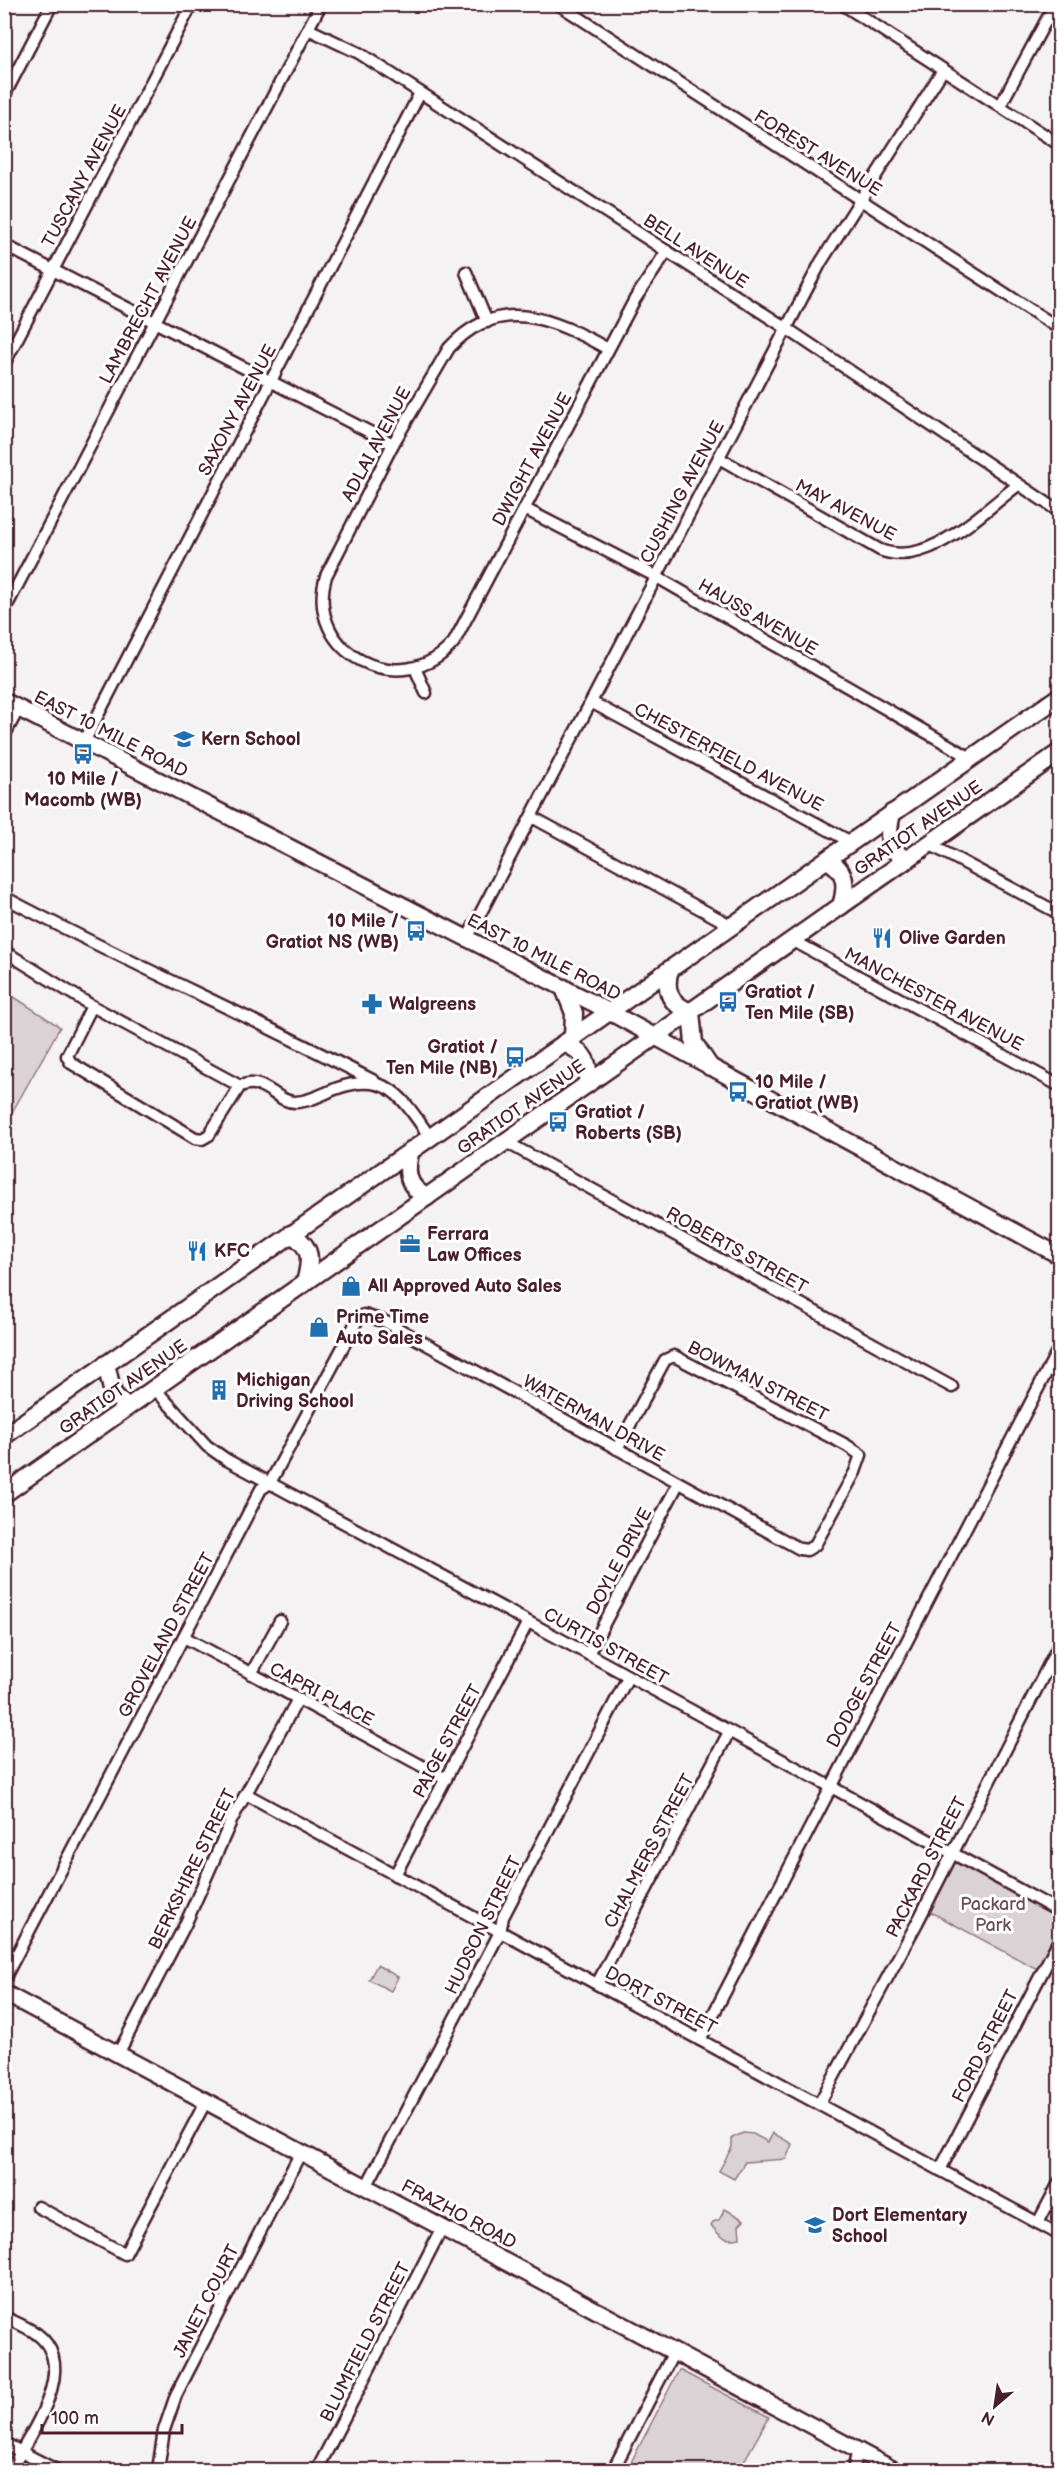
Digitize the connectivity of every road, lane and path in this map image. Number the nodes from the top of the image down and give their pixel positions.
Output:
1 (52, 4) edge
2 (192, 4) edge
3 (321, 4) edge
4 (558, 4) edge
5 (842, 4) edge
6 (1055, 4) edge
7 (308, 29) junction
8 (943, 70) junction
9 (420, 93) junction
10 (4, 96) edge
11 (1000, 105) junction
12 (1059, 145) edge
13 (862, 200) junction
14 (4, 245) edge
15 (667, 251) junction
16 (54, 270) junction
17 (466, 272) dead end
18 (156, 322) junction
19 (487, 322) junction
20 (786, 328) junction
21 (1059, 329) edge
22 (608, 349) junction
23 (4, 364) edge
24 (272, 380) junction
25 (393, 444) junction
26 (719, 458) junction
27 (1018, 485) junction
28 (525, 509) junction
29 (1059, 512) edge
30 (655, 576) junction
31 (4, 612) edge
32 (415, 668) junction
33 (426, 693) dead end
34 (1059, 696) edge
35 (4, 701) edge
36 (591, 702) junction
37 (19, 708) junction
38 (4, 736) edge
39 (84, 742) junction
40 (1059, 752) edge
41 (971, 758) junction
42 (892, 813) junction
43 (532, 817) junction
44 (851, 842) junction
45 (929, 844) junction
46 (827, 860) junction
47 (907, 860) junction
48 (4, 897) edge
49 (841, 906) junction
50 (1059, 914) edge
51 (732, 926) junction
52 (467, 939) junction
53 (792, 940) junction
54 (4, 951) edge
55 (670, 969) junction
56 (564, 988) junction
57 (92, 1006) junction
58 (609, 1012) junction
59 (691, 1012) junction
60 (655, 1037) junction
61 (568, 1040) junction
62 (710, 1067) junction
63 (374, 1082) junction
64 (586, 1085) junction
65 (240, 1086) junction
66 (1059, 1086) edge
67 (430, 1137) junction
68 (506, 1142) junction
69 (411, 1150) junction
70 (427, 1197) junction
71 (291, 1234) junction
72 (1059, 1256) edge
73 (305, 1283) junction
74 (364, 1315) joint
75 (1059, 1346) edge
76 (106, 1364) junction
77 (952, 1387) dead end
78 (154, 1388) junction
79 (127, 1407) junction
80 (4, 1436) edge
81 (617, 1449) junction
82 (270, 1483) junction
83 (678, 1484) junction
84 (4, 1494) edge
85 (807, 1550) joint
86 (280, 1621) dead end
87 (528, 1622) junction
88 (184, 1637) junction
89 (1059, 1642) edge
90 (588, 1654) junction
91 (251, 1674) junction
92 (628, 1677) junction
93 (297, 1699) junction
94 (729, 1732) junction
95 (446, 1779) junction
96 (830, 1787) junction
97 (246, 1794) junction
98 (951, 1852) junction
99 (395, 1875) junction
100 (1059, 1912) edge
101 (500, 1932) junction
102 (1059, 1938) edge
103 (4, 1978) edge
104 (597, 1984) junction
105 (4, 1993) edge
106 (700, 2040) junction
107 (118, 2054) junction
108 (206, 2101) junction
109 (819, 2104) junction
110 (301, 2152) junction
111 (940, 2170) junction
112 (1059, 2181) edge
113 (366, 2187) junction
114 (38, 2207) dead end
115 (1038, 2223) junction
116 (442, 2228) junction
117 (1059, 2235) edge
118 (4, 2317) edge
119 (674, 2352) junction
120 (4, 2443) edge
121 (858, 2451) junction
122 (21, 2452) junction
123 (11, 2470) edge
124 (56, 2470) edge
125 (158, 2470) edge
126 (317, 2470) edge
127 (613, 2470) edge
128 (853, 2470) edge
129 (894, 2470) edge

1 - 10 street
2 - 16 street, TUSCANY AVENUE
3 - 7 street, LAMBRECHT AVENUE
4 - 13 street, FOREST AVENUE
5 - 8 street
6 - 11 street
7 - 9 street, BELL AVENUE
7 - 18 street, LAMBRECHT AVENUE
8 - 11 street
8 - 13 street, CUSHING AVENUE
9 - 15 street, BELL AVENUE
9 - 24 street, SAXONY AVENUE
11 - 12 street
13 - 20 street, CUSHING AVENUE
13 - 21 street, FOREST AVENUE
14 - 16 street
15 - 20 street, BELL AVENUE
15 - 22 street, DWIGHT AVENUE
16 - 18 street
16 - 23 street, TUSCANY AVENUE
17 - 19 street
18 - 24 street
18 - 31 street, LAMBRECHT AVENUE
19 - 22 street, ADLAI AVENUE
19 - 25 street, ADLAI AVENUE
20 - 26 street, CUSHING AVENUE
20 - 27 street, BELL AVENUE
22 - 28 street, DWIGHT AVENUE
24 - 25 street
24 - 39 street, SAXONY AVENUE
25 - 32 street, ADLAI AVENUE
26 - 27 street, MAY AVENUE
26 - 30 street, CUSHING AVENUE
27 - 29 street, BELL AVENUE
28 - 30 street, HAUSS AVENUE
28 - 32 street, DWIGHT AVENUE
30 - 36 street, CUSHING AVENUE
30 - 41 street, HAUSS AVENUE
32 - 33 street
34 - 41 main road, GRATIOT AVENUE
35 - 37 main road, EAST 10 MILE ROAD
36 - 43 street, CUSHING AVENUE
36 - 44 street, CHESTERFIELD AVENUE
37 - 38 street
37 - 39 main road, EAST 10 MILE ROAD
39 - 52 main road, EAST 10 MILE ROAD
40 - 45 main road, GRATIOT AVENUE
41 - 42 main road, GRATIOT AVENUE
42 - 44 main road, GRATIOT AVENUE
42 - 47 main road
43 - 51 street
43 - 52 street, CUSHING AVENUE
44 - 46 main road, GRATIOT AVENUE
45 - 47 main road, GRATIOT AVENUE
45 - 50 street
46 - 49 main road
46 - 51 main road, GRATIOT AVENUE
47 - 49 main road, GRATIOT AVENUE
48 - 63 street
49 - 53 main road, GRATIOT AVENUE
51 - 55 main road, GRATIOT AVENUE
52 - 56 main road, EAST 10 MILE ROAD
53 - 59 main road, GRATIOT AVENUE
53 - 66 street, MANCHESTER AVENUE
54 - 57 street
55 - 58 main road, GRATIOT AVENUE
55 - 59 main road
56 - 58 main road, EAST 10 MILE ROAD
56 - 61 main road
57 - 65 street
57 - 65 street
58 - 60 main road, EAST 10 MILE ROAD
58 - 61 main road, GRATIOT AVENUE
59 - 60 main road, GRATIOT AVENUE
59 - 62 main road
60 - 62 main road, EAST 10 MILE ROAD
60 - 64 main road, GRATIOT AVENUE
61 - 64 main road
61 - 67 main road, GRATIOT AVENUE
62 - 72 main road, EAST 10 MILE ROAD
63 - 65 street
63 - 67 street
64 - 68 main road, GRATIOT AVENUE
67 - 69 main road, GRATIOT AVENUE
68 - 70 main road, GRATIOT AVENUE
68 - 77 street, ROBERTS STREET
69 - 70 main road
69 - 71 main road, GRATIOT AVENUE
70 - 73 main road, GRATIOT AVENUE
71 - 73 main road
71 - 76 main road, GRATIOT AVENUE
73 - 78 main road, GRATIOT AVENUE
74 - 81 street, WATERMAN DRIVE
74 - 82 street, GROVELAND STREET
75 - 96 street, DODGE STREET
76 - 79 main road
76 - 80 main road, GRATIOT AVENUE
78 - 79 main road, GRATIOT AVENUE
78 - 82 street, CURTIS STREET
79 - 84 main road, GRATIOT AVENUE
81 - 83 street, WATERMAN DRIVE
81 - 85 street, BOWMAN STREET
82 - 87 street, CURTIS STREET
82 - 88 street, GROVELAND STREET
83 - 85 street, WATERMAN DRIVE
83 - 90 street, DOYLE DRIVE
86 - 91 street
87 - 90 street, CURTIS STREET
87 - 95 street, PAIGE STREET
88 - 91 street, CAPRI PLACE
88 - 103 street, GROVELAND STREET
89 - 98 street, PACKARD STREET
90 - 92 street, CURTIS STREET
91 - 93 street, CAPRI PLACE
92 - 94 street, CURTIS STREET
92 - 101 street, HUDSON STREET
93 - 95 street, CAPRI PLACE
93 - 97 street, BERKSHIRE STREET
94 - 96 street, CURTIS STREET
94 - 104 street, CHALMERS STREET
95 - 99 street, PAIGE STREET
96 - 98 street, CURTIS STREET
96 - 106 street, DODGE STREET
97 - 99 street, DORT STREET
97 - 107 street, BERKSHIRE STREET
98 - 100 street, CURTIS STREET
98 - 109 street, PACKARD STREET
99 - 101 street, DORT STREET
101 - 104 street, DORT STREET
101 - 113 street, HUDSON STREET
102 - 111 street, FORD STREET
104 - 106 street, DORT STREET
105 - 107 main road, FRAZHO ROAD
106 - 109 street, DORT STREET
107 - 108 main road, FRAZHO ROAD
108 - 110 main road, FRAZHO ROAD
108 - 114 street
109 - 111 street, DORT STREET
110 - 113 main road, FRAZHO ROAD
110 - 125 street, JANET COURT
111 - 115 street, DORT STREET
112 - 115 street
113 - 116 main road, FRAZHO ROAD
115 - 117 street, DORT STREET
116 - 119 main road, FRAZHO ROAD
116 - 126 street, BLUMFIELD STREET
118 - 122 street
119 - 121 main road, FRAZHO ROAD
119 - 127 street
120 - 122 street
121 - 128 street
121 - 129 main road, FRAZHO ROAD
122 - 123 street
122 - 124 street

